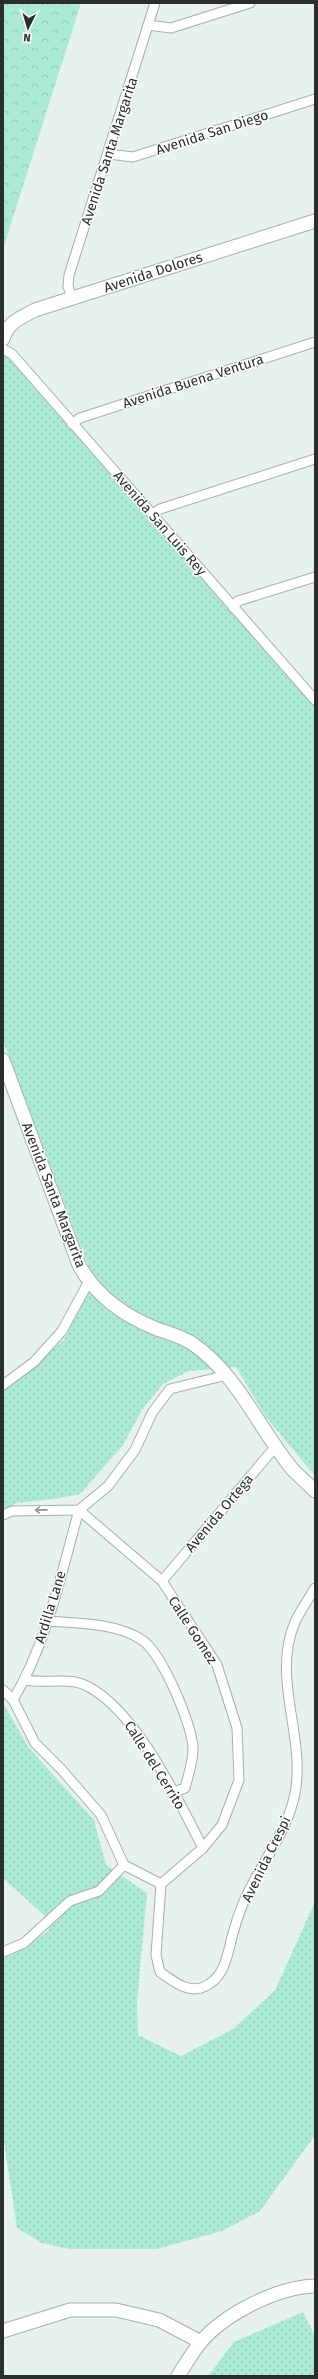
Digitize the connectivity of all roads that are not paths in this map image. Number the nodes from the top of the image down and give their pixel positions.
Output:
1 (155, 3) edge
2 (250, 3) edge
3 (148, 25) junction
4 (315, 99) edge
5 (108, 154) junction
6 (315, 220) edge
7 (72, 299) junction
8 (3, 339) edge
9 (315, 342) edge
10 (3, 349) edge
11 (72, 424) junction
12 (315, 459) edge
13 (152, 514) junction
14 (315, 576) edge
15 (233, 606) junction
16 (314, 697) edge
17 (3, 1060) edge
18 (88, 1283) junction
19 (227, 1375) junction
20 (3, 1385) edge
21 (276, 1446) junction
22 (315, 1491) edge
23 (79, 1510) junction
24 (3, 1515) edge
25 (162, 1581) junction
26 (315, 1588) edge
27 (47, 1621) junction
28 (25, 1680) junction
29 (3, 1690) edge
30 (13, 1700) junction
31 (174, 1792) junction
32 (203, 1848) junction
33 (124, 1865) junction
34 (161, 1884) junction
35 (3, 1952) edge
36 (315, 2286) edge
37 (3, 2331) edge
38 (201, 2342) junction
39 (178, 2376) edge

1 - 3 street, Avenida Santa Margarita
2 - 3 street
3 - 5 street, Avenida Santa Margarita
4 - 5 street, Avenida San Diego
5 - 7 street, Avenida Santa Margarita
6 - 7 street, Avenida Dolores
7 - 8 street, Avenida Dolores
9 - 11 street, Avenida Buena Ventura
10 - 11 street, Avenida San Luis Rey
11 - 13 street, Avenida San Luis Rey
12 - 13 street
13 - 15 street, Avenida San Luis Rey
14 - 15 street
15 - 16 street, Avenida San Luis Rey
17 - 18 street, Avenida Santa Margarita
18 - 19 street, Avenida Santa Margarita
18 - 20 street
19 - 21 street, Avenida Santa Margarita
19 - 23 street
21 - 22 street, Avenida Santa Margarita
21 - 25 street, Avenida Ortega
23 -> 24 street
23 - 25 street, Calle Gomez
23 - 27 street, Ardilla Lane
25 - 32 street, Calle Gomez
26 - 34 street, Avenida Crespi
27 - 28 street, Ardilla Lane
27 - 31 street
28 - 30 street, Ardilla Lane
28 - 31 street, Calle del Cerrito
29 - 30 street
30 - 33 street
31 - 32 street, Calle del Cerrito
32 - 34 street, Calle Gomez
33 - 34 street
33 - 35 street
36 - 38 street
37 - 38 street
38 - 39 street

